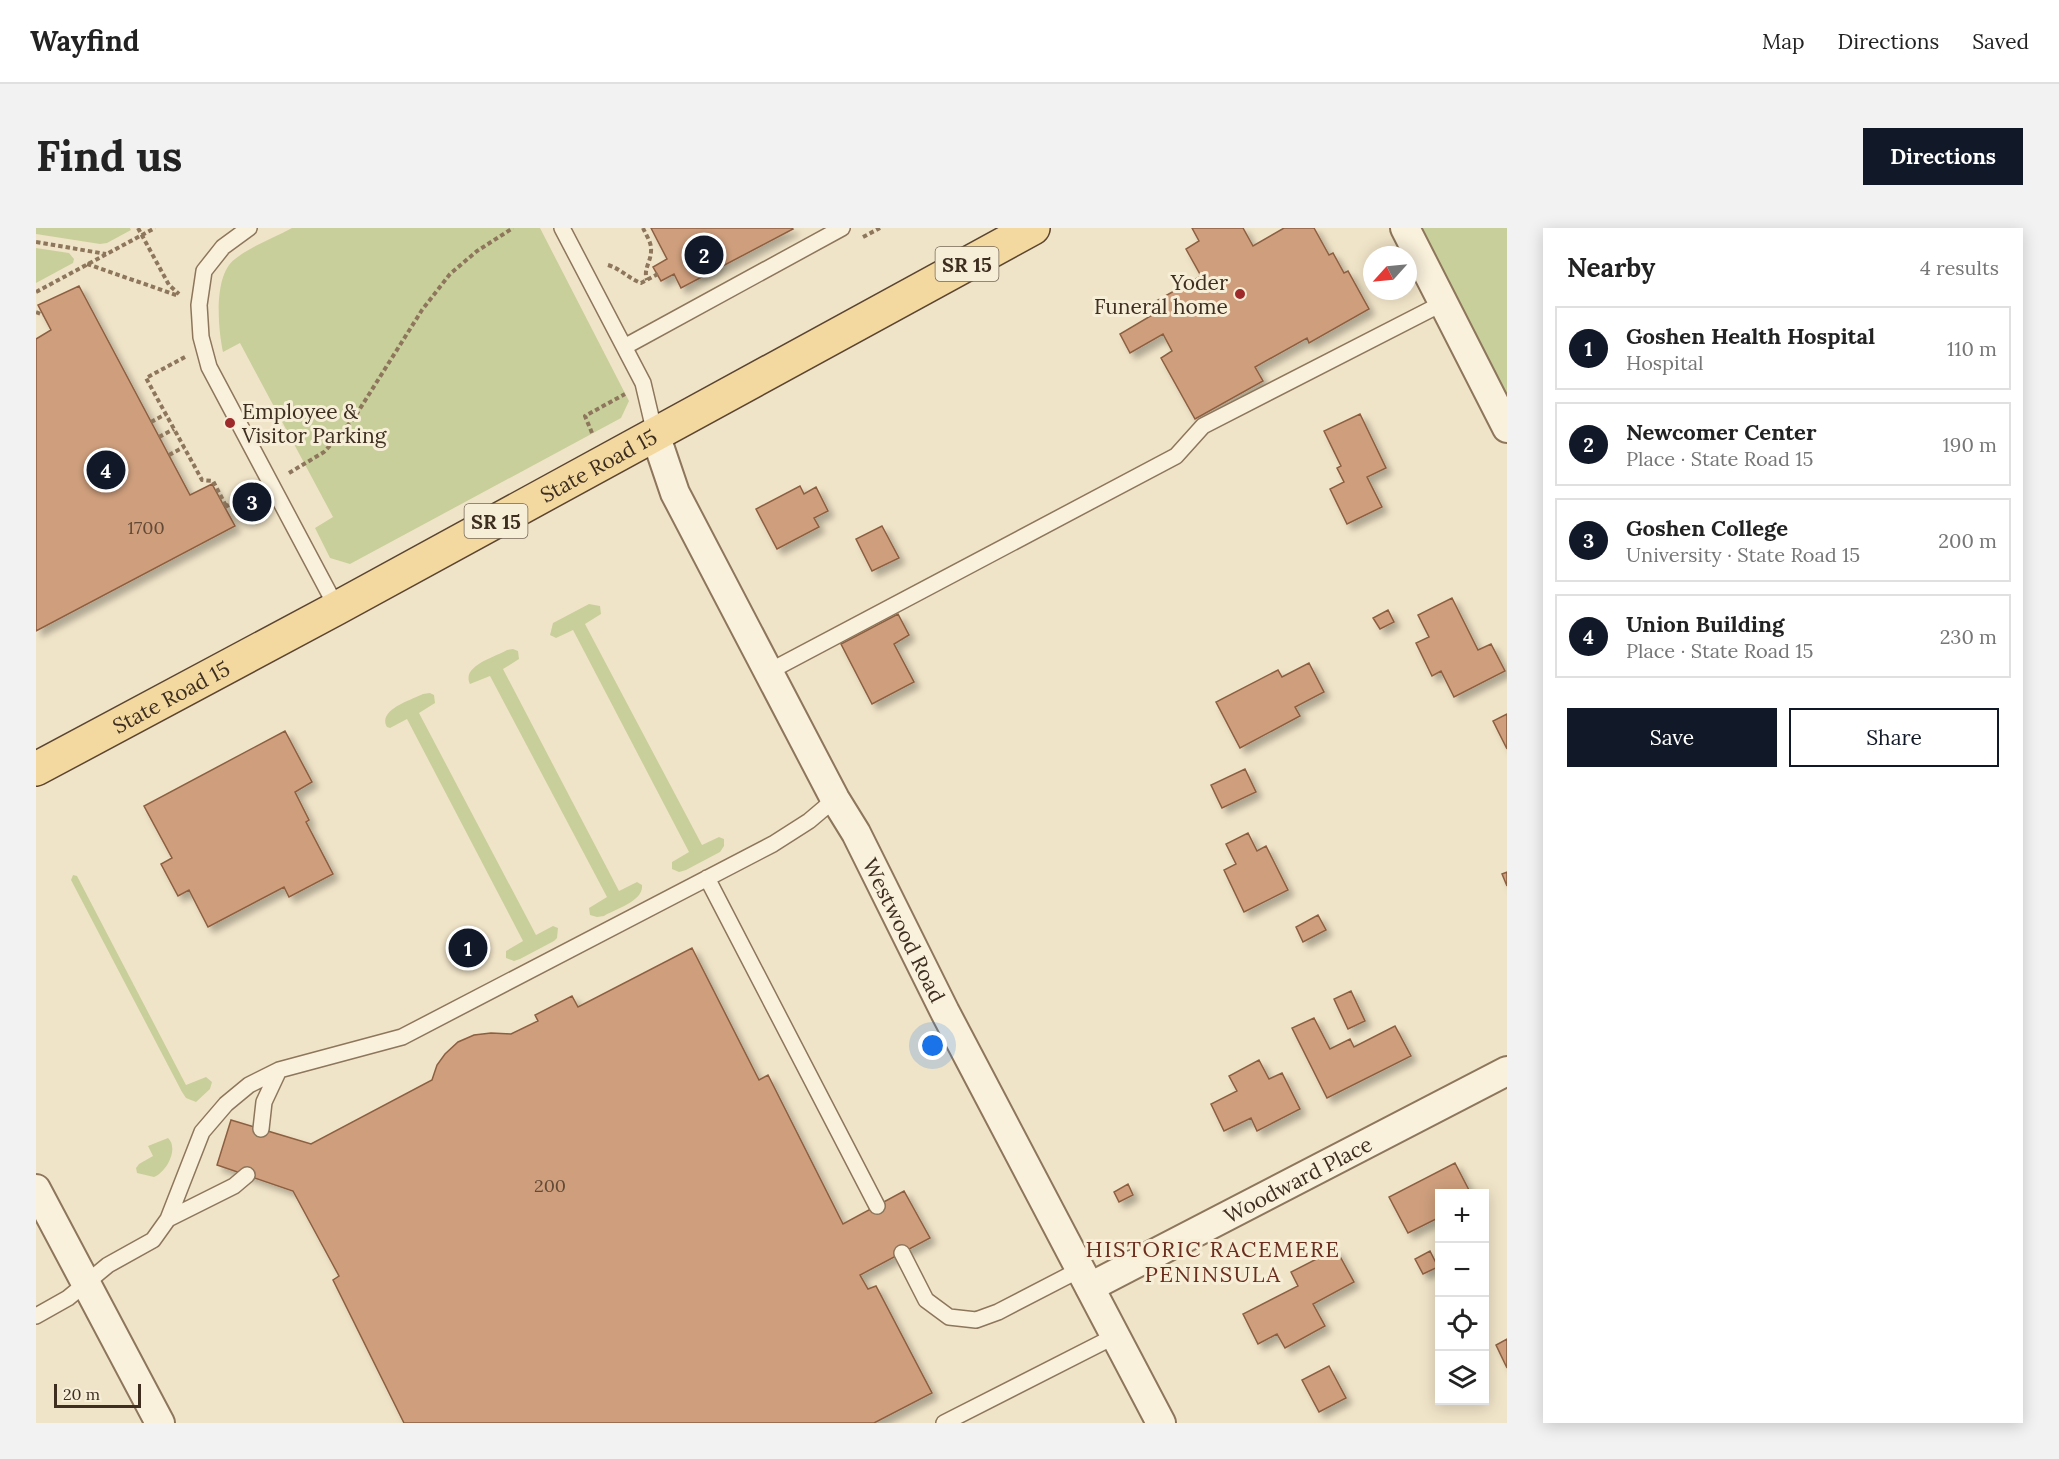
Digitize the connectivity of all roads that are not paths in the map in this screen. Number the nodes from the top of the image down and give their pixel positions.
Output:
1 (249, 228) edge
2 (562, 228) edge
3 (842, 228) edge
4 (1033, 228) edge
5 (1405, 228) edge
6 (1000, 236) edge
7 (1443, 303) junction
8 (626, 346) junction
9 (1507, 428) edge
10 (655, 434) junction
11 (337, 608) junction
12 (768, 672) junction
13 (36, 769) edge
14 (835, 799) junction
15 (707, 878) junction
16 (279, 1070) junction
17 (1507, 1071) edge
18 (261, 1129) dead end
19 (247, 1175) dead end
20 (36, 1189) edge
21 (877, 1206) dead end
22 (168, 1219) junction
23 (902, 1253) dead end
24 (1085, 1278) junction
25 (85, 1283) junction
26 (36, 1316) edge
27 (1115, 1336) junction
28 (160, 1423) edge
29 (944, 1423) edge
30 (1161, 1423) edge

1 - 11 lane
2 - 8 lane
3 - 8 lane
4 - 6 main road, State Road 15 / SR 15
5 - 7 street
6 - 10 main road, State Road 15 / SR 15
7 - 9 street
7 - 12 lane
8 - 10 lane
10 - 11 main road, State Road 15 / SR 15
10 - 12 street, Westwood Road
11 - 13 main road, State Road 15 / SR 15
12 - 14 street, Westwood Road
14 - 15 lane
14 - 24 street, Westwood Road
15 - 16 lane
15 - 21 lane
16 - 18 lane
16 - 22 lane
17 - 24 street, Woodward Place
19 - 22 lane
20 - 25 street
22 - 25 lane
23 - 24 lane
24 - 27 street, Westwood Road
25 - 26 lane
25 - 28 street
27 - 29 lane
27 - 30 street, Westwood Road

